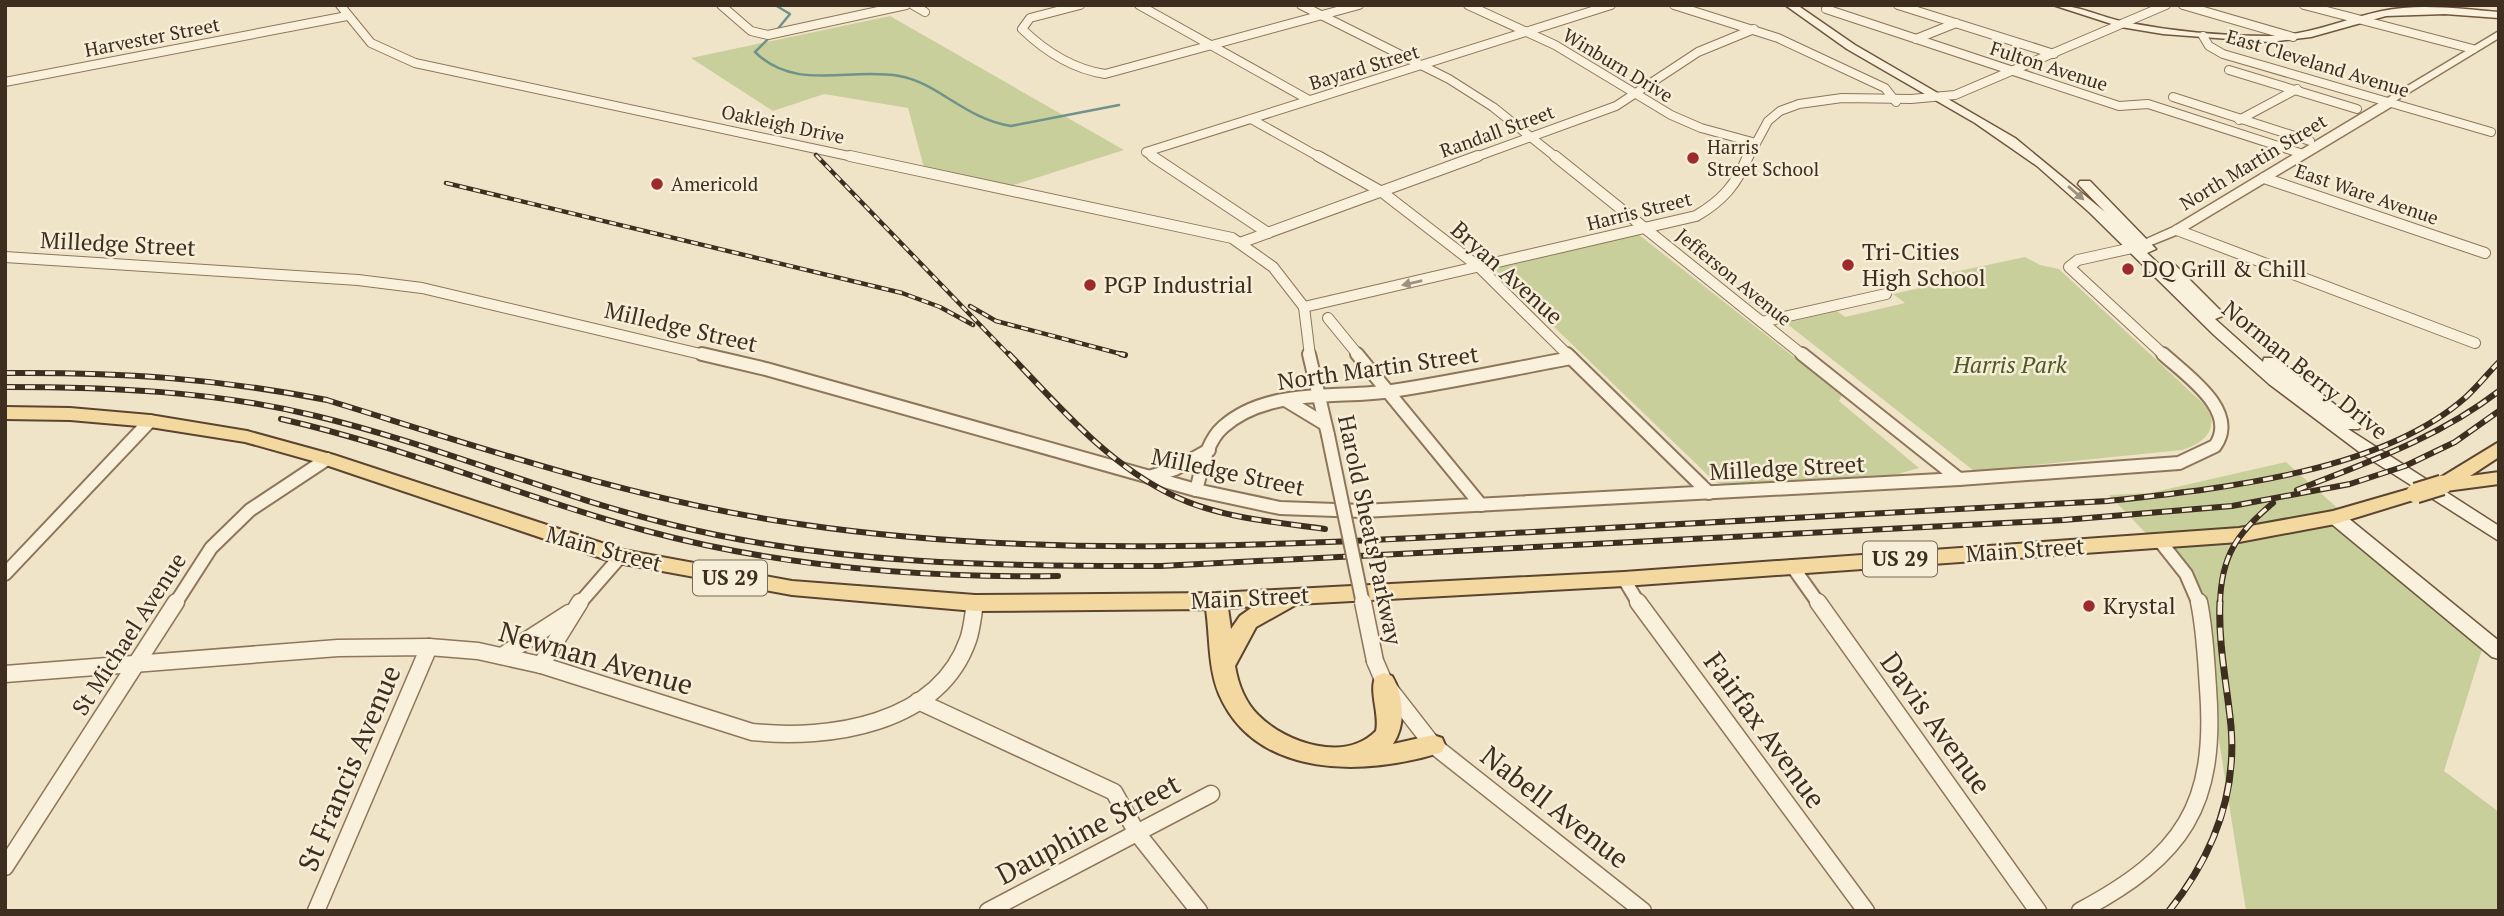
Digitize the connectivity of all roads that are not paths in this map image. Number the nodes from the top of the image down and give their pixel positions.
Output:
1 (340, 5) edge
2 (722, 5) edge
3 (906, 5) edge
4 (913, 5) edge
5 (1080, 5) edge
6 (1139, 5) edge
7 (1301, 5) edge
8 (1359, 5) edge
9 (1468, 5) edge
10 (1612, 5) edge
11 (1674, 5) edge
12 (1790, 5) edge
13 (1802, 5) edge
14 (1837, 5) edge
15 (1898, 5) edge
16 (2058, 5) edge
17 (2166, 5) edge
18 (2183, 5) edge
19 (2304, 5) edge
20 (925, 12) dead end
21 (2470, 12) junction
22 (2499, 15) edge
23 (347, 16) junction
24 (1322, 16) junction
25 (2355, 19) junction
26 (2499, 21) edge
27 (1956, 23) junction
28 (2122, 24) junction
29 (1754, 29) junction
30 (1528, 32) junction
31 (2499, 34) edge
32 (2203, 36) junction
33 (2293, 37) junction
34 (1916, 39) junction
35 (1212, 46) junction
36 (2473, 49) junction
37 (2054, 54) junction
38 (1423, 65) junction
39 (2015, 71) junction
40 (2230, 71) dead end
41 (2312, 80) junction
42 (5, 82) edge
43 (1885, 88) junction
44 (2294, 90) junction
45 (1636, 95) junction
46 (1946, 97) junction
47 (2173, 97) dead end
48 (1309, 100) junction
49 (1923, 100) junction
50 (1896, 102) junction
51 (2387, 102) junction
52 (2357, 109) dead end
53 (2241, 118) junction
54 (1251, 119) junction
55 (2223, 128) junction
56 (2491, 132) dead end
57 (1530, 137) junction
58 (2310, 141) dead end
59 (1756, 143) junction
60 (2303, 154) junction
61 (2264, 177) junction
62 (1382, 192) junction
63 (1644, 228) junction
64 (2177, 230) junction
65 (1268, 233) junction
66 (1240, 243) junction
67 (2458, 243) joint
68 (2138, 246) junction
69 (2486, 253) dead end
70 (5, 257) edge
71 (1479, 267) junction
72 (1886, 294) dead end
73 (1304, 307) junction
74 (1328, 317) dead end
75 (1762, 322) junction
76 (2475, 343) dead end
77 (1571, 358) junction
78 (1389, 392) junction
79 (1317, 397) junction
80 (1287, 401) junction
81 (5, 413) edge
82 (150, 421) junction
83 (1326, 430) junction
84 (2499, 448) edge
85 (1209, 450) junction
86 (327, 459) junction
87 (1149, 477) junction
88 (2499, 478) edge
89 (1959, 479) junction
90 (2452, 482) junction
91 (1196, 490) junction
92 (1709, 493) junction
93 (1481, 505) junction
94 (2335, 517) junction
95 (2499, 521) edge
96 (2499, 535) edge
97 (2159, 540) junction
98 (620, 557) junction
99 (1792, 566) junction
100 (5, 574) edge
101 (1624, 579) junction
102 (1305, 596) junction
103 (1216, 601) junction
104 (975, 603) junction
105 (573, 611) junction
106 (429, 647) junction
107 (2499, 652) edge
108 (502, 656) junction
109 (138, 662) junction
110 (541, 665) junction
111 (1226, 667) junction
112 (1380, 672) junction
113 (5, 674) edge
114 (918, 701) junction
115 (1433, 745) junction
116 (1324, 757) junction
117 (1211, 794) dead end
118 (1137, 833) junction
119 (5, 867) edge
120 (316, 911) edge
121 (989, 911) edge
122 (1199, 911) edge
123 (1643, 911) edge
124 (1866, 911) edge
125 (2038, 911) edge
126 (2080, 911) edge

1 - 23 street, Oakleigh Drive
2 - 3 street
4 - 20 street
5 - 35 street
6 - 35 street
7 - 24 street, Jefferson Avenue
8 - 24 street
9 - 30 street, Winburn Drive
10 - 30 street, Bayard Street
11 - 29 street
12 - 46 main road, Norman Berry Drive
13 - 46 main road, Norman Berry Drive
14 - 34 street, Fulton Avenue
15 - 27 street
16 - 28 main road, East Cleveland Avenue
17 - 28 street, Harris Street
18 - 33 street
19 - 25 street
21 - 22 main road
21 - 25 main road
21 - 26 main road
23 - 42 street, Harvester Street
23 - 66 street, Oakleigh Drive
24 - 35 street
24 - 38 street, Jefferson Avenue
25 - 33 main road
25 - 36 street
27 - 34 street
27 - 37 street
28 - 32 main road, East Cleveland Avenue
28 - 37 street, Harris Street
29 - 43 street
29 - 45 street, Randall Street
30 - 38 street, Bayard Street
30 - 45 street, Winburn Drive
31 - 36 street, North Martin Street
32 - 33 main road
32 - 41 street, East Cleveland Avenue
34 - 39 street, Fulton Avenue
35 - 48 street
36 - 51 street, North Martin Street
37 - 39 street, Harris Street
38 - 48 street, Bayard Street
38 - 57 street, Jefferson Avenue
39 - 46 street, Harris Street
39 - 55 street, Fulton Avenue
40 - 44 street
41 - 44 street
41 - 51 street, East Cleveland Avenue
43 - 49 street
43 - 50 street
44 - 52 street
44 - 53 street
45 - 57 street, Randall Street
45 - 59 street, Winburn Drive
46 - 49 street, Harris Street
46 - 68 main road, Norman Berry Drive
47 - 53 street
48 - 54 street, Bayard Street
49 - 50 street, Harris Street
50 - 59 street, Harris Street
51 - 56 street, East Cleveland Avenue
51 - 60 street, North Martin Street
53 - 55 street
53 - 58 street
54 - 62 street, Bryan Avenue
54 - 65 street, Bayard Street
55 - 60 street, Fulton Avenue
57 - 62 street, Randall Street
57 - 63 street, Jefferson Avenue
59 - 63 street, Harris Street
60 - 61 street, North Martin Street
61 - 64 street, North Martin Street
61 - 67 street, East Ware Avenue
62 - 65 street, Randall Street
62 - 71 street, Bryan Avenue
63 - 71 street, Harris Street
63 - 75 street, Jefferson Avenue
64 - 68 street, North Martin Street
64 - 76 street
65 - 66 street, Randall Street
66 - 73 street
67 - 69 street
68 - 89 street, Milledge Street
68 - 95 main road, Norman Berry Drive
68 - 96 main road, Norman Berry Drive
70 - 87 street, Milledge Street
71 -> 73 street, Harris Street
71 - 77 street, Bryan Avenue
72 - 75 street
73 - 79 street, Harold Sheats Parkway
74 - 78 street
75 - 89 street, Jefferson Avenue
77 - 78 street, North Martin Street
77 - 92 street, Bryan Avenue
78 - 79 street, North Martin Street
78 - 93 street
79 - 80 street, North Martin Street
79 - 83 street, Harold Sheats Parkway
80 - 83 street
80 - 85 street, North Martin Street
81 - 82 main road, Main Street / US 29
82 - 86 main road, Main Street / US 29
82 - 100 street
83 - 112 street, Harold Sheats Parkway, bridge
84 - 90 main road, Main Street / US 29
85 - 87 street
85 - 91 street, North Martin Street
86 - 98 main road, Main Street / US 29
86 - 109 street, St Michael Avenue
87 - 91 street, Milledge Street
88 - 90 main road, US 29
89 - 92 street, Milledge Street
90 - 94 main road, Main Street / US 29, bridge
91 - 93 street, Milledge Street
92 - 93 street, Milledge Street
94 - 97 main road, Main Street / US 29
94 - 107 main road
97 - 99 main road, Main Street / US 29
97 - 126 street
98 - 104 main road, Main Street / US 29
98 - 105 street
99 - 101 main road, Main Street / US 29
99 - 125 street, Davis Avenue
101 - 102 main road, Main Street / US 29
101 - 124 street, Fairfax Avenue
102 - 103 main road, Main Street / US 29
102 - 111 main road
103 - 104 main road, Main Street / US 29
103 - 111 main road
104 - 114 street, Newnan Avenue
105 - 108 street
105 - 110 street
106 - 108 street, Newnan Avenue
106 - 109 street, Newnan Avenue
106 - 120 street, St Francis Avenue
108 - 110 street, Newnan Avenue
109 - 113 street, Newnan Avenue
109 - 119 street, St Michael Avenue
110 - 114 street, Newnan Avenue
111 - 116 main road
112 - 115 street, Harold Sheats Parkway
112 - 116 main road
114 - 118 street
115 - 116 main road
115 - 123 street, Nabell Avenue
117 - 118 street, Dauphine Street
118 - 121 street, Dauphine Street
118 - 122 street

